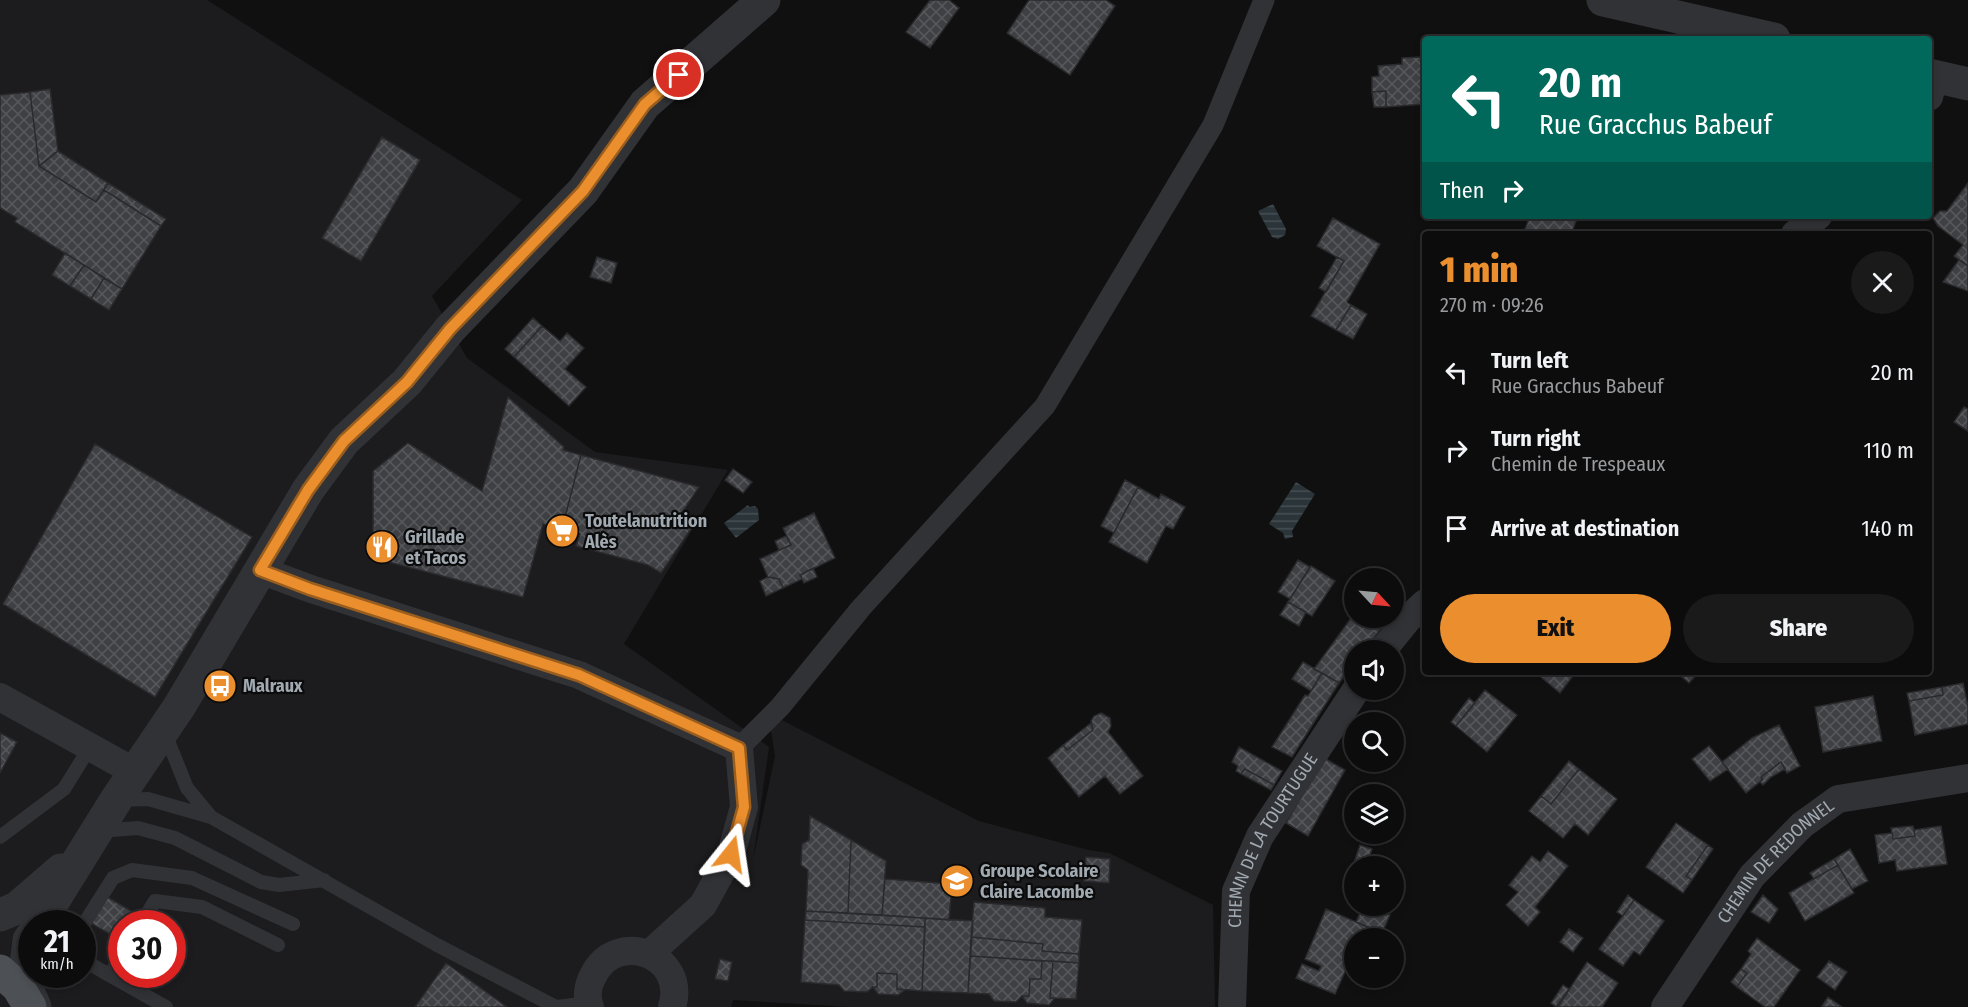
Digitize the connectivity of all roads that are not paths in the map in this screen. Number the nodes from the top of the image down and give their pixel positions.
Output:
1 (764, 0) edge
2 (1264, 0) edge
3 (1603, 0) edge
4 (1761, 36) edge
5 (1932, 83) edge
6 (1968, 84) edge
7 (1814, 219) edge
8 (1799, 231) edge
9 (260, 570) junction
10 (1422, 606) edge
11 (1391, 640) edge
12 (0, 697) edge
13 (1349, 700) edge
14 (164, 730) junction
15 (90, 747) junction
16 (739, 748) junction
17 (135, 772) junction
18 (1968, 778) edge
19 (116, 800) junction
20 (211, 817) junction
21 (97, 832) junction
22 (0, 837) edge
23 (324, 880) junction
24 (48, 910) edge
25 (93, 910) edge
26 (150, 910) edge
27 (0, 915) edge
28 (293, 924) dead end
29 (278, 945) dead end
30 (649, 954) junction
31 (0, 971) edge
32 (26, 988) edge
33 (132, 988) edge
34 (589, 1005) edge
35 (674, 1006) edge
36 (33, 1007) edge
37 (166, 1007) edge
38 (557, 1007) edge
39 (1232, 1007) edge
40 (1665, 1007) edge

1 - 9 street
2 - 16 street
3 - 4 street
5 - 6 street
7 - 8 street
9 - 14 street
9 - 16 street
10 - 11 street
12 - 15 street
13 - 39 street, CHEMIN DE LA TOURTUGUE
14 - 17 street
14 - 20 lane
15 - 17 street
15 - 22 lane
16 - 30 street
17 - 19 street
18 - 40 street, CHEMIN DE REDONNEL
19 - 20 lane
19 - 21 street
20 - 23 lane
21 - 23 lane
21 - 24 street
21 - 27 street
23 - 38 lane
25 - 28 lane
26 - 29 lane
30 - 34 street
30 - 35 street
31 - 36 main road
32 - 36 street
33 - 37 lane
34 - 38 lane

